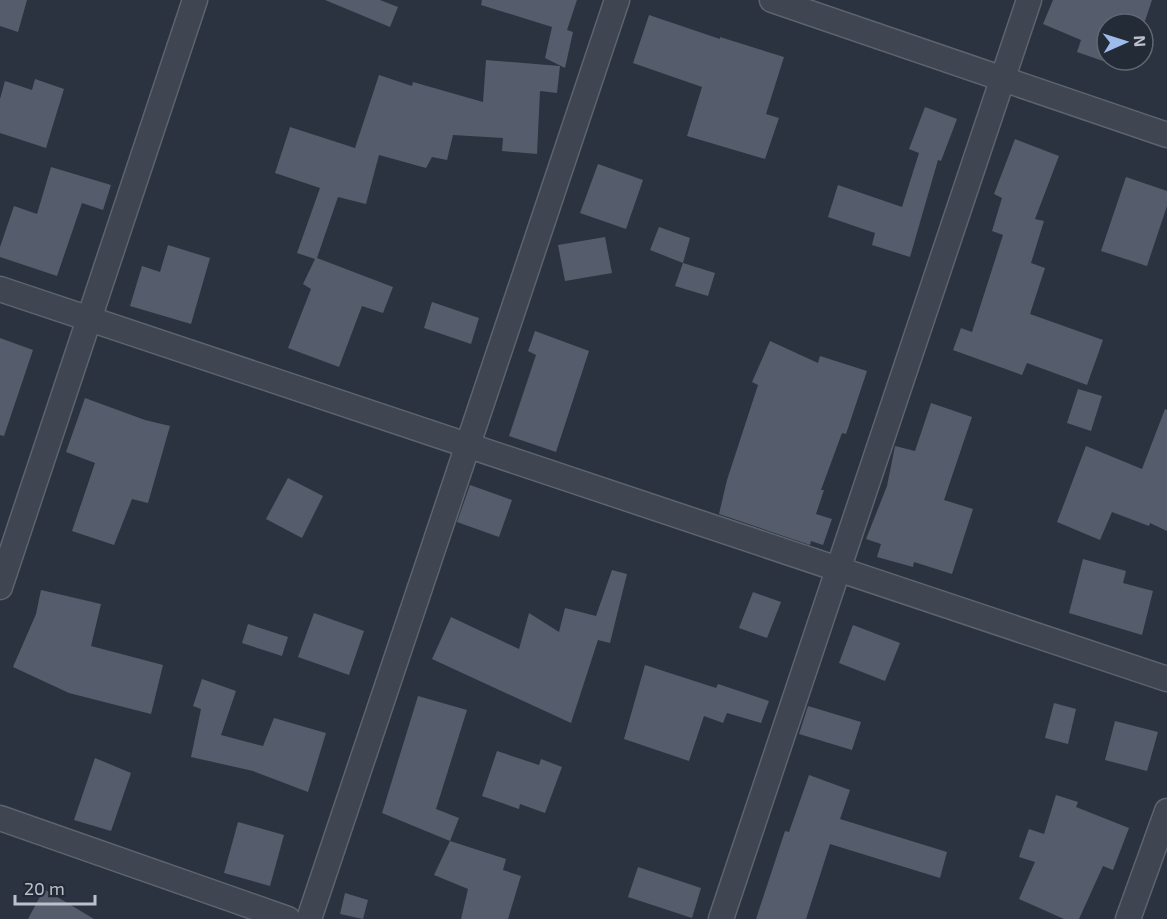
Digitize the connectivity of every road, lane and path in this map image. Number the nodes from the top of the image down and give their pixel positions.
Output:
1 (195, 0) edge
2 (617, 0) edge
3 (772, 0) edge
4 (1029, 0) edge
5 (1003, 79) junction
6 (1167, 135) edge
7 (0, 289) edge
8 (89, 319) junction
9 (468, 446) junction
10 (838, 569) junction
11 (0, 587) edge
12 (1167, 679) edge
13 (1167, 811) edge
14 (0, 818) edge
15 (288, 919) edge
16 (309, 919) edge
17 (721, 919) edge
18 (1128, 919) edge

1 - 8 street
2 - 9 street
3 - 5 street
4 - 5 street
5 - 6 street
5 - 10 street
7 - 8 street
8 - 9 street
8 - 11 street
9 - 10 street
9 - 16 street
10 - 12 street
10 - 17 street
13 - 18 street
14 - 15 street

